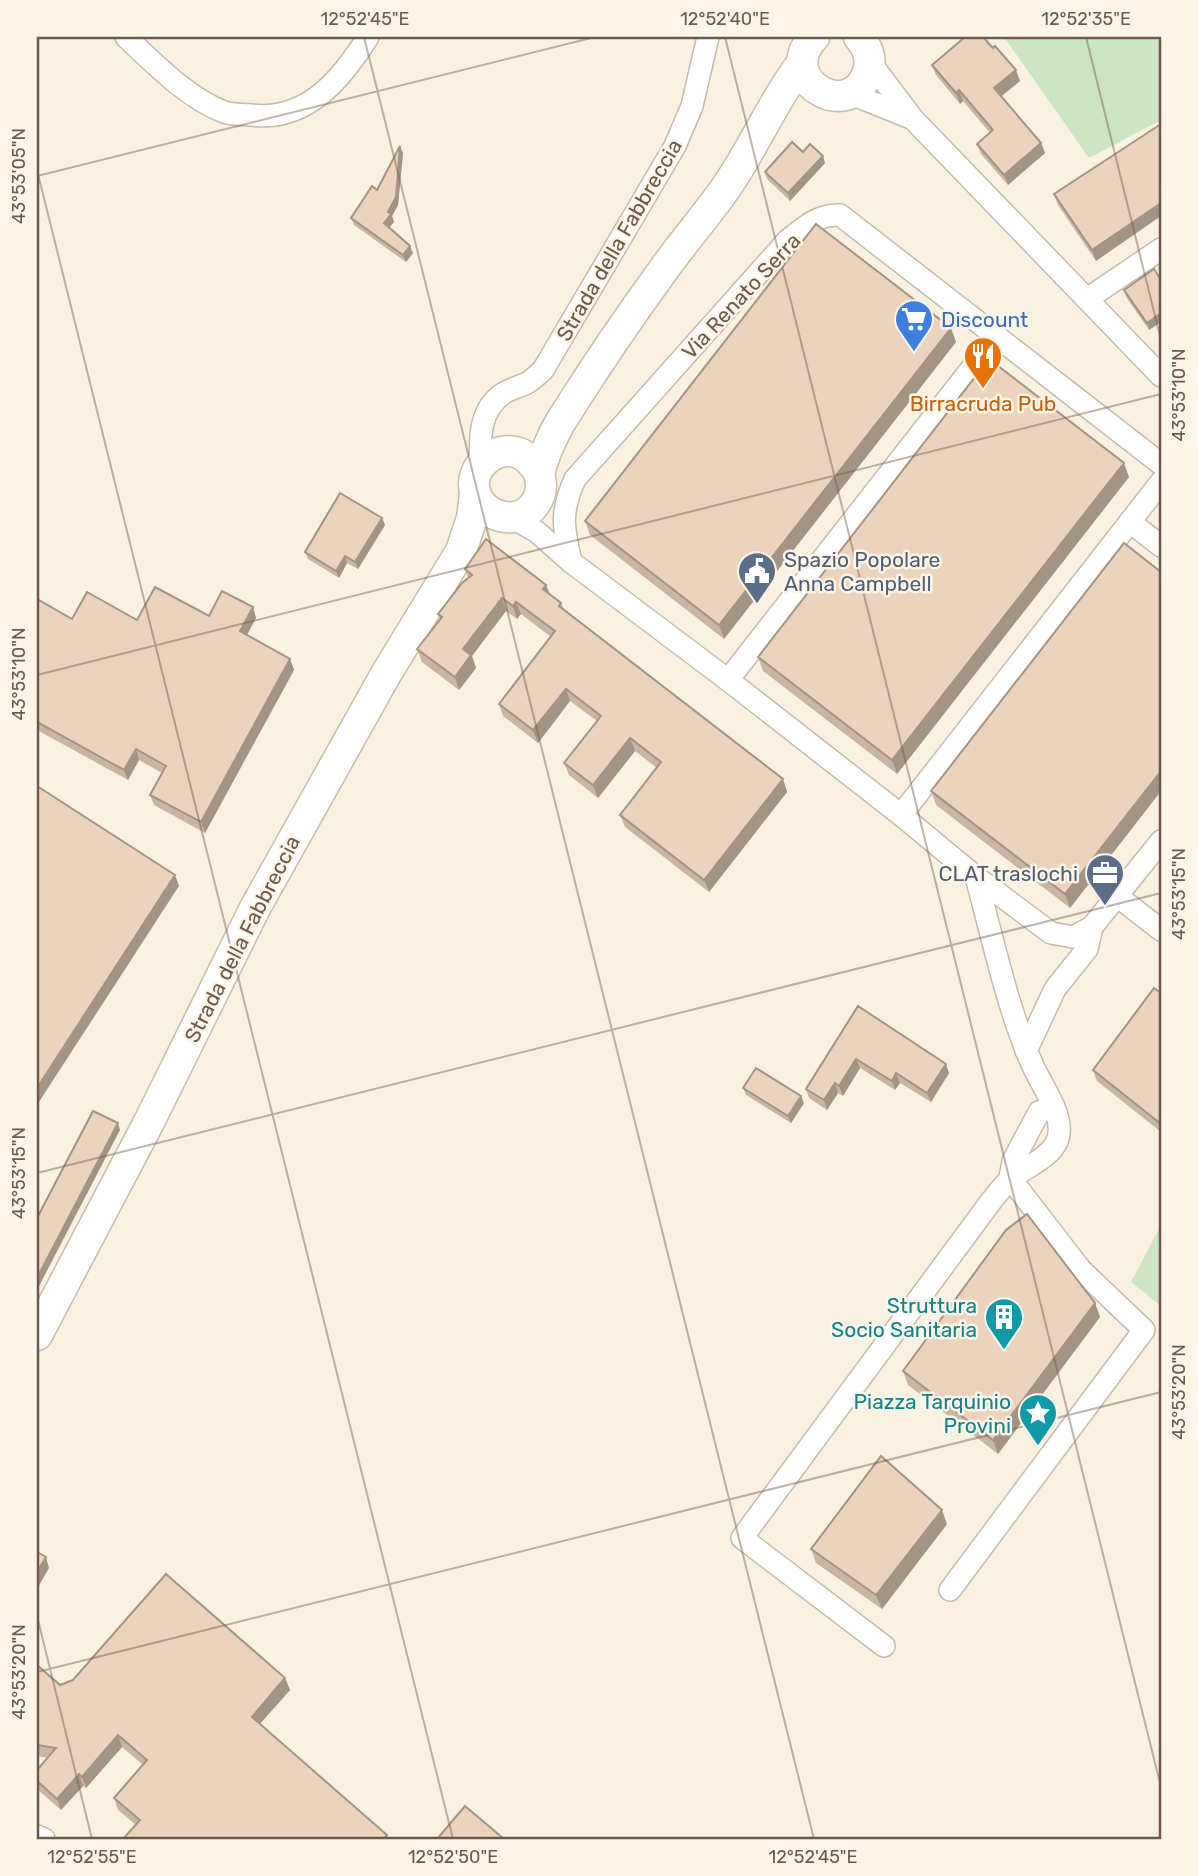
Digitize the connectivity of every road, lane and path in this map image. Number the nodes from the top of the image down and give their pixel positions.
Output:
1 (126, 37) edge
2 (368, 37) edge
3 (708, 37) edge
4 (865, 49) edge
5 (808, 50) edge
6 (816, 89) junction
7 (849, 93) junction
8 (773, 111) junction
9 (913, 119) junction
10 (1161, 249) edge
11 (1087, 299) junction
12 (997, 337) junction
13 (1161, 376) edge
14 (486, 412) junction
15 (522, 459) junction
16 (481, 464) junction
17 (1161, 464) edge
18 (1161, 482) edge
19 (475, 494) junction
20 (508, 518) junction
21 (1130, 522) junction
22 (1161, 546) edge
23 (461, 551) junction
24 (571, 562) junction
25 (728, 680) junction
26 (901, 815) junction
27 (1161, 841) edge
28 (976, 877) junction
29 (1117, 896) junction
30 (1092, 928) junction
31 (1161, 930) edge
32 (1026, 1051) junction
33 (1054, 1107) junction
34 (1010, 1178) junction
35 (37, 1335) edge
36 (950, 1590) dead end
37 (884, 1646) dead end
38 (37, 1836) edge
39 (44, 1839) edge

1 - 2 street
3 - 14 street, Strada della Fabbreccia
4 - 7 street
4 - 9 street
5 - 6 street
5 - 8 street, Strada della Fabbreccia
6 - 7 street
6 - 8 street
7 - 9 street
8 - 15 street, Strada della Fabbreccia
9 - 11 street
10 - 11 street
11 - 13 street
12 - 17 street, Via Renato Serra
12 - 24 street, Via Renato Serra
12 - 25 street
14 - 15 street
14 - 16 street, Strada della Fabbreccia
15 - 16 street
15 - 20 street, Strada della Fabbreccia
16 - 19 street, Strada della Fabbreccia
18 - 21 street
19 - 20 street
19 - 23 street, Strada della Fabbreccia
20 - 23 street, Strada della Fabbreccia
20 - 24 street
21 - 22 street
21 - 26 street
23 - 35 street, Strada della Fabbreccia
24 - 25 street
25 - 26 street
26 - 28 street
27 - 29 street
28 - 30 street
28 - 32 street
29 - 30 street
29 - 31 street
30 - 32 street
32 - 33 street
33 - 34 street
33 - 34 street
34 - 36 street
34 - 37 street
38 - 39 street

